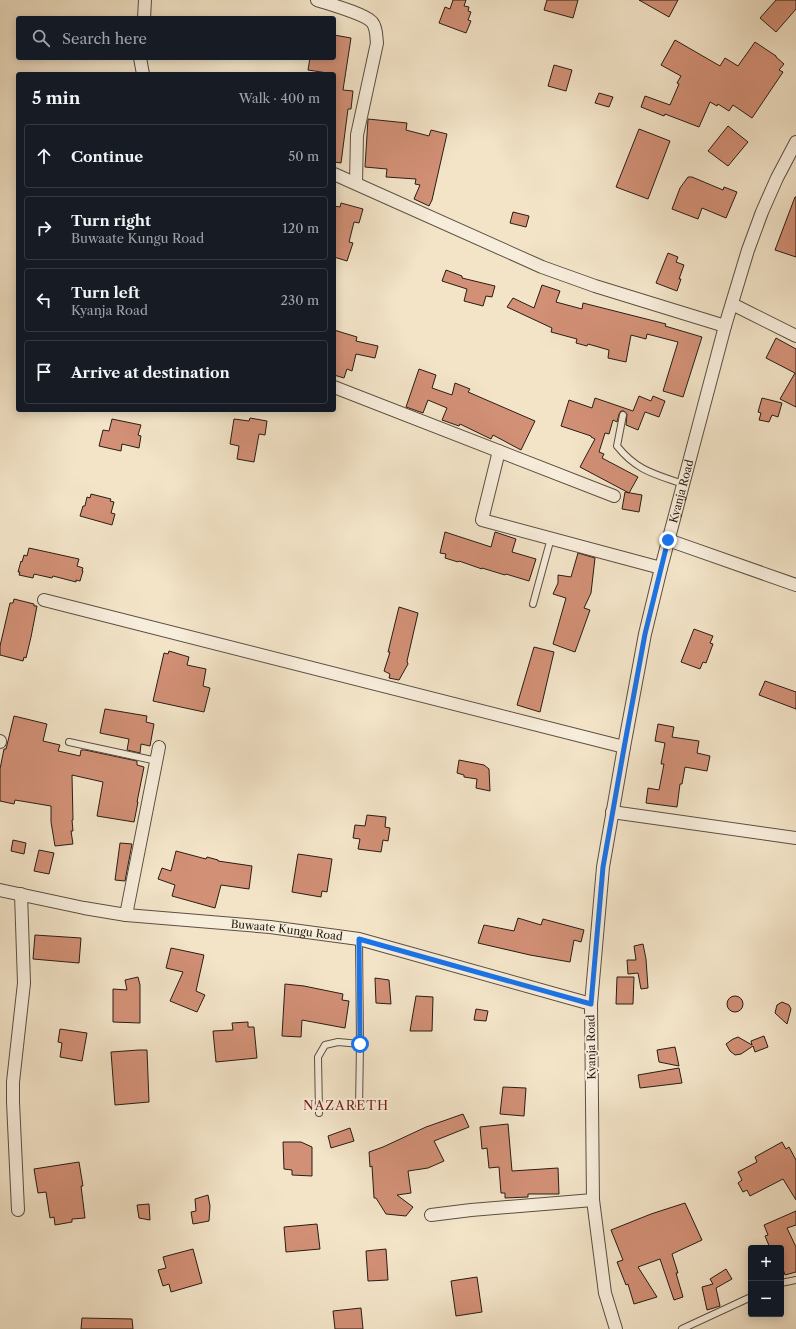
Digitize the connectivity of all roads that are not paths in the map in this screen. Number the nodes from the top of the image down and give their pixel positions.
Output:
1 (146, 0) edge
2 (317, 0) edge
3 (144, 16) edge
4 (140, 60) edge
5 (142, 72) edge
6 (796, 142) edge
7 (336, 175) edge
8 (356, 184) junction
9 (732, 304) junction
10 (725, 326) junction
11 (796, 336) edge
12 (336, 389) edge
13 (623, 415) dead end
14 (499, 451) junction
15 (683, 484) junction
16 (614, 496) dead end
17 (551, 538) junction
18 (668, 540) junction
19 (661, 568) junction
20 (796, 585) edge
21 (44, 600) dead end
22 (533, 604) dead end
23 (70, 742) dead end
24 (159, 747) dead end
25 (624, 748) junction
26 (157, 761) junction
27 (612, 812) junction
28 (796, 838) edge
29 (0, 890) edge
30 (21, 894) junction
31 (126, 915) junction
32 (359, 939) junction
33 (591, 1004) junction
34 (360, 1044) junction
35 (359, 1108) dead end
36 (319, 1113) dead end
37 (593, 1200) junction
38 (18, 1210) dead end
39 (431, 1215) dead end
40 (796, 1280) edge
41 (784, 1282) edge
42 (748, 1299) edge
43 (616, 1329) edge
44 (682, 1329) edge

1 - 3 street
2 - 8 street
4 - 5 street
6 - 9 street, Kyanja Road
7 - 8 street
8 - 10 street
9 - 10 street, Kyanja Road
9 - 11 street
10 - 15 street, Kyanja Road
12 - 14 street
13 - 15 lane
14 - 16 street
14 - 17 street
15 - 18 street, Kyanja Road
17 - 19 street
17 - 22 lane
18 - 19 street, Kyanja Road
18 - 20 street
19 - 25 street, Kyanja Road
21 - 25 street
23 - 26 lane
24 - 26 street
25 - 27 street, Kyanja Road
26 - 31 street
27 - 28 street
27 - 33 street, Kyanja Road
29 - 30 street, Buwaate Kungu Road
30 - 31 street, Buwaate Kungu Road
30 - 38 street
31 - 32 street, Buwaate Kungu Road
32 - 33 street, Buwaate Kungu Road
32 - 34 lane
33 - 37 street, Kyanja Road
34 - 35 lane
34 - 36 lane
37 - 39 street
37 - 43 street, Kyanja Road
40 - 41 lane
42 - 44 lane

